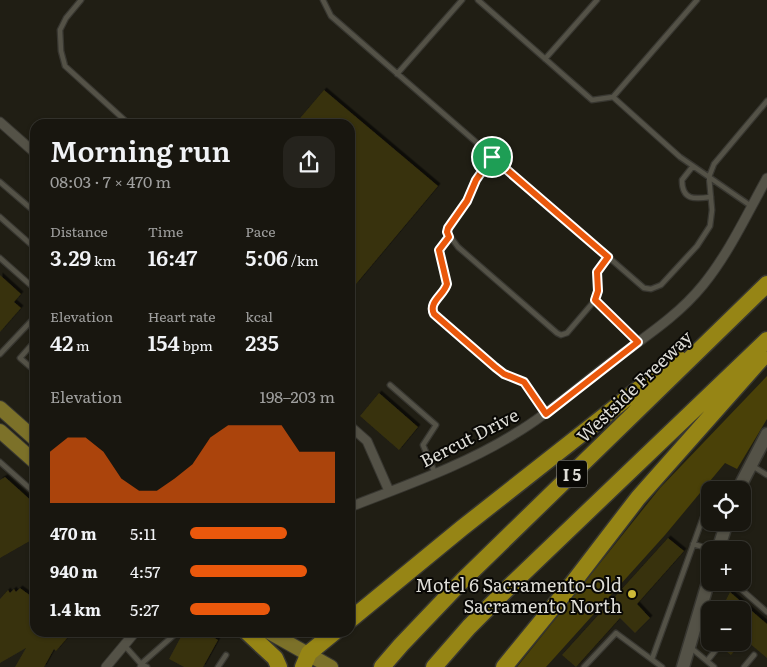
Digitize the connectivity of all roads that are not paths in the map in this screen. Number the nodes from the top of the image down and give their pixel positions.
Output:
1 (81, 0) edge
2 (323, 0) edge
3 (462, 0) edge
4 (597, 0) edge
5 (697, 0) edge
6 (479, 1) edge
7 (545, 59) junction
8 (397, 74) junction
9 (613, 97) junction
10 (767, 101) edge
11 (123, 119) edge
12 (0, 122) edge
13 (30, 148) edge
14 (492, 157) junction
15 (693, 166) junction
16 (709, 176) junction
17 (767, 178) edge
18 (0, 182) edge
19 (711, 197) junction
20 (751, 206) junction
21 (30, 208) edge
22 (0, 217) edge
23 (449, 237) junction
24 (30, 244) edge
25 (608, 257) junction
26 (0, 258) edge
27 (767, 284) edge
28 (30, 285) edge
29 (595, 300) junction
30 (744, 306) junction
31 (30, 322) edge
32 (767, 340) edge
33 (638, 342) junction
34 (30, 347) edge
35 (767, 352) edge
36 (0, 354) edge
37 (30, 367) edge
38 (390, 385) dead end
39 (0, 408) edge
40 (546, 414) junction
41 (355, 430) edge
42 (0, 431) edge
43 (767, 434) edge
44 (30, 435) edge
45 (30, 458) edge
46 (0, 462) edge
47 (750, 465) junction
48 (435, 473) junction
49 (767, 475) edge
50 (742, 481) edge
51 (30, 488) edge
52 (389, 491) junction
53 (355, 505) edge
54 (701, 522) edge
55 (693, 544) junction
56 (701, 546) edge
57 (706, 591) edge
58 (743, 591) edge
59 (767, 612) edge
60 (355, 616) edge
61 (698, 617) junction
62 (701, 619) edge
63 (131, 637) edge
64 (173, 637) edge
65 (252, 637) edge
66 (281, 637) edge
67 (330, 637) edge
68 (124, 645) junction
69 (689, 646) junction
70 (715, 651) edge
71 (226, 655) dead end
72 (754, 655) dead end
73 (652, 659) junction
74 (306, 660) edge
75 (707, 661) junction
76 (141, 666) edge
77 (106, 667) edge
78 (147, 667) edge
79 (218, 667) edge
80 (279, 667) edge
81 (331, 667) edge
82 (382, 667) edge
83 (434, 667) edge
84 (504, 667) edge
85 (584, 667) edge
86 (662, 667) edge
87 (683, 667) edge
88 (714, 667) edge
89 (744, 667) edge

1 - 11 lane
2 - 8 lane
3 - 8 lane
4 - 7 lane
5 - 9 lane
6 - 7 lane
7 - 9 lane
8 - 14 lane
9 - 15 lane
10 - 16 lane
12 - 13 street
14 - 23 lane
14 - 25 lane
15 - 16 lane
15 - 19 lane
16 - 19 lane
16 - 20 lane
17 - 20 street, Bercut Drive
18 - 21 lane
19 - 25 lane
20 - 33 street, Bercut Drive
22 - 24 lane
23 - 29 lane
23 - 40 lane
25 - 29 lane
26 - 28 lane
27 - 30 highway, Westside Freeway / I 5
29 - 33 lane
30 - 60 highway
30 - 82 highway, Westside Freeway / I 5
31 - 36 lane
32 - 83 highway, I 5
33 - 40 street, Bercut Drive
34 - 37 lane
35 - 84 highway
38 - 48 lane
39 - 44 main road
40 - 48 street, Bercut Drive
41 - 52 street
42 - 45 main road
43 - 47 street
46 - 51 lane
47 - 49 lane
47 - 50 street
48 - 52 street, Bercut Drive
52 - 53 street, Bercut Drive
54 - 55 lane
55 - 56 lane
55 - 73 lane
57 - 61 street
58 - 59 lane
61 - 62 lane
61 - 69 street
63 - 68 street
64 - 76 lane
65 - 80 highway
66 - 74 main road
67 - 74 highway
68 - 76 lane
68 - 77 street
69 - 75 lane
69 - 87 street
70 - 75 lane
71 - 79 lane
72 - 89 lane
73 - 85 lane
73 - 86 lane
74 - 81 main road
75 - 88 lane
76 - 78 lane

